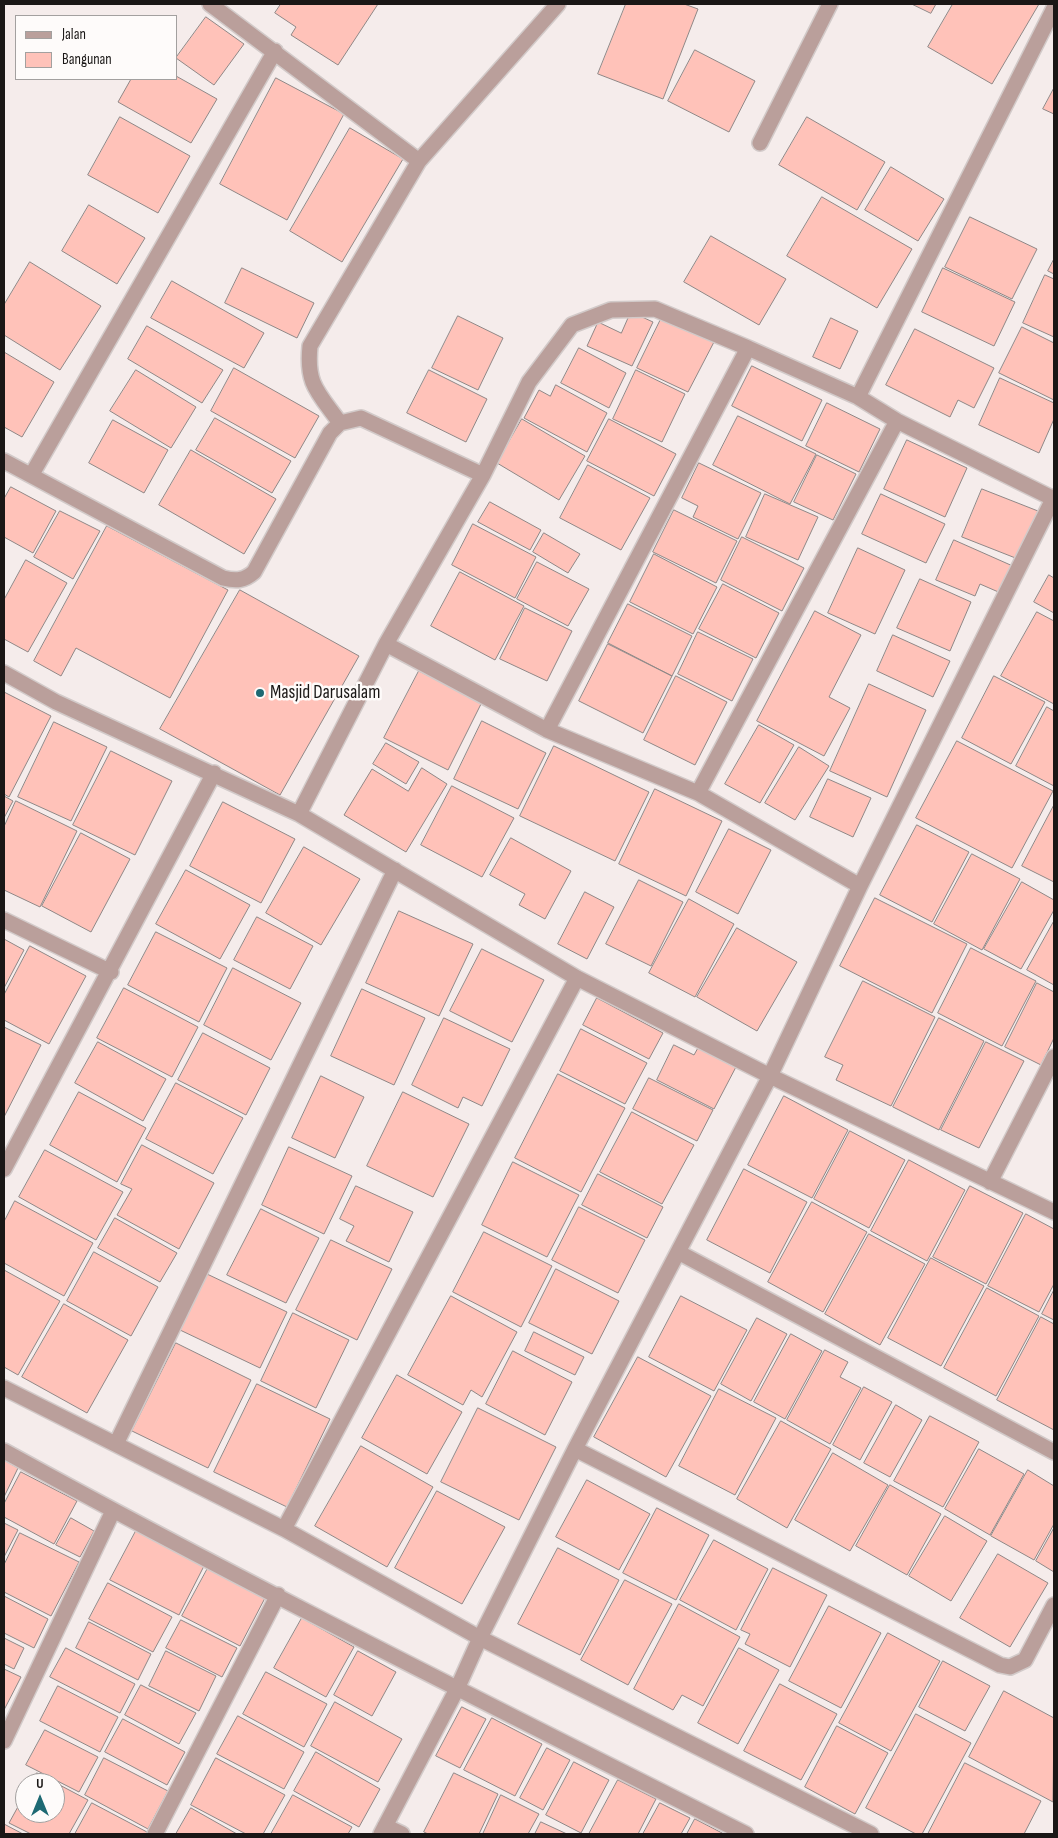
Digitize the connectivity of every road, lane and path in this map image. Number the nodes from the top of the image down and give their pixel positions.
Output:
1 (210, 4) edge
2 (558, 4) edge
3 (830, 4) edge
4 (1054, 8) edge
5 (275, 51) junction
6 (760, 143) dead end
7 (419, 161) junction
8 (748, 348) junction
9 (858, 397) junction
10 (897, 421) junction
11 (340, 423) junction
12 (4, 461) edge
13 (32, 474) junction
14 (483, 475) junction
15 (1054, 498) edge
16 (386, 644) junction
17 (4, 673) edge
18 (547, 730) junction
19 (214, 773) junction
20 (698, 794) junction
21 (299, 814) junction
22 (395, 870) junction
23 (860, 886) junction
24 (4, 920) edge
25 (111, 972) junction
26 (577, 978) junction
27 (1054, 1057) edge
28 (770, 1076) junction
29 (9, 1147) edge
30 (4, 1170) edge
31 (990, 1182) junction
32 (1054, 1212) edge
33 (678, 1252) junction
34 (4, 1388) edge
35 (116, 1444) junction
36 (575, 1449) junction
37 (4, 1451) edge
38 (1054, 1452) edge
39 (113, 1511) junction
40 (284, 1529) junction
41 (278, 1595) junction
42 (1054, 1605) edge
43 (480, 1638) junction
44 (457, 1689) junction
45 (4, 1741) edge
46 (383, 1830) edge
47 (154, 1834) edge
48 (402, 1834) edge
49 (746, 1834) edge
50 (870, 1834) edge

1 - 5 street
2 - 7 street
3 - 6 street
4 - 9 street
5 - 7 street
5 - 13 street
7 - 11 street
8 - 9 street
8 - 14 street
8 - 18 street
9 - 10 street
10 - 15 street
10 - 20 street
11 - 13 street
11 - 14 street
12 - 13 street
14 - 16 street
15 - 23 street
16 - 18 street
16 - 21 street
17 - 19 street
18 - 20 street
19 - 21 street
19 - 25 street
20 - 23 street
21 - 22 street
22 - 26 street
22 - 35 street
23 - 28 street
24 - 25 street
25 - 29 street
26 - 28 street
26 - 40 street
27 - 31 street
28 - 31 street
28 - 33 street
29 - 30 street
31 - 32 street
33 - 36 street
33 - 38 street
34 - 35 street
35 - 40 street
36 - 42 street
36 - 43 street
37 - 39 street
39 - 41 street
39 - 45 street
40 - 43 street
41 - 44 street
41 - 47 street
43 - 44 street
43 - 50 street
44 - 46 street
44 - 49 street
46 - 48 street

